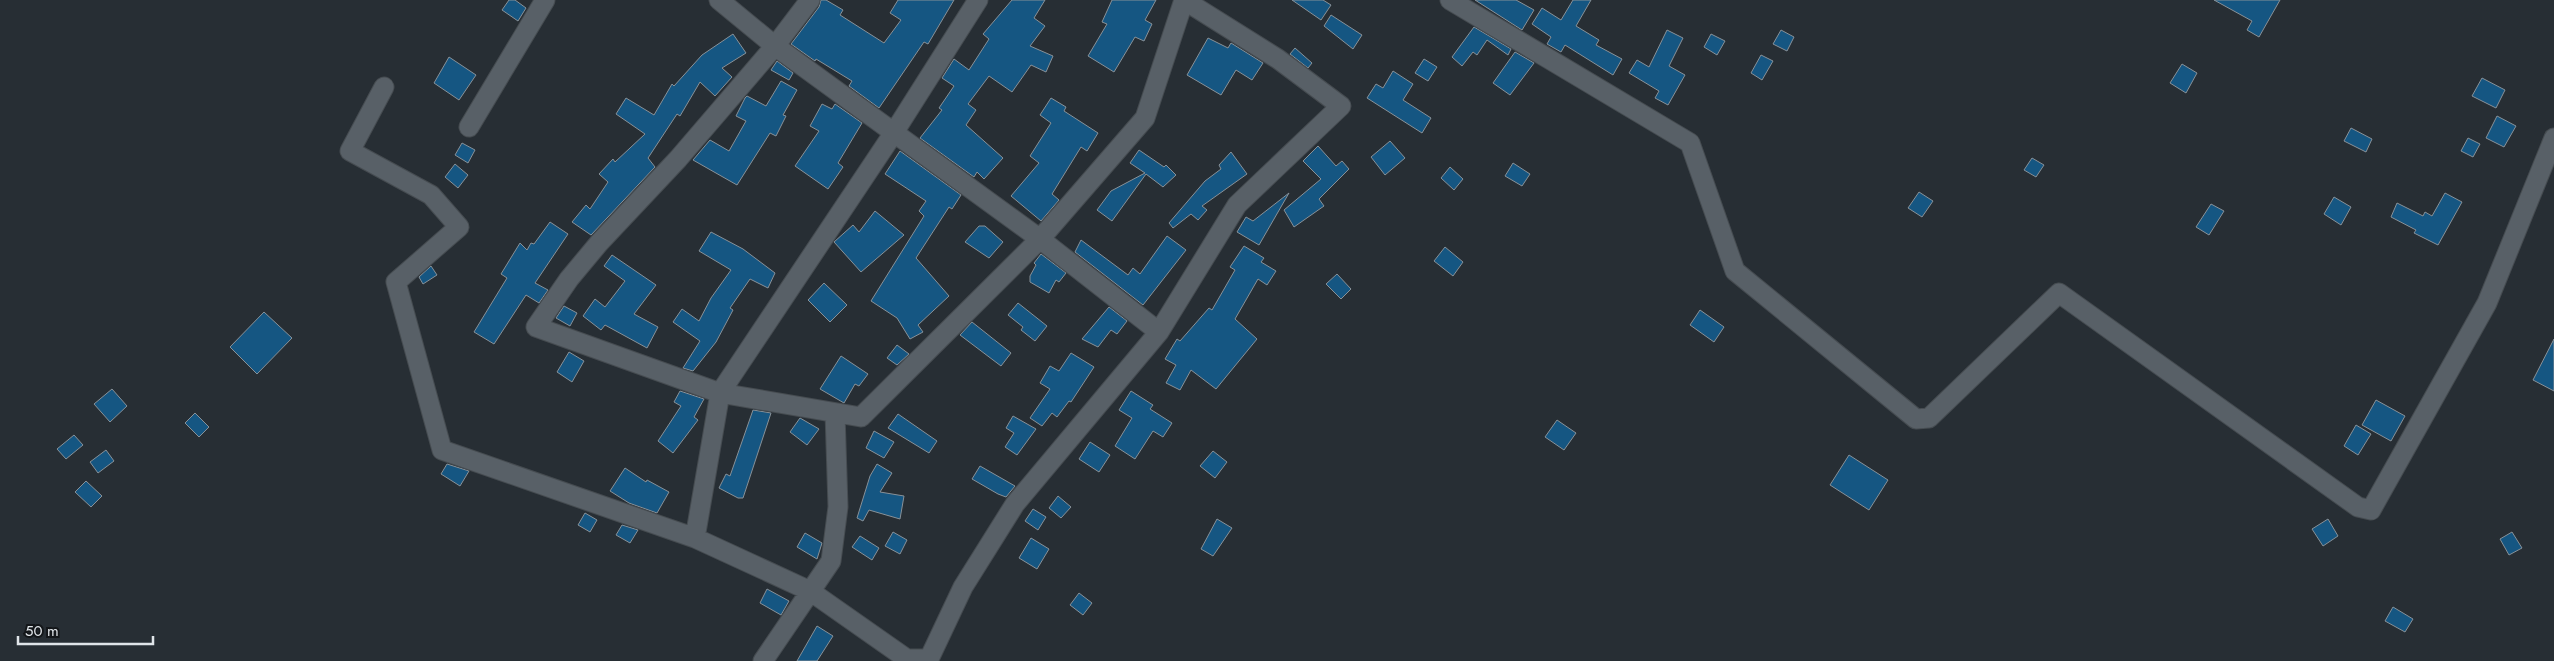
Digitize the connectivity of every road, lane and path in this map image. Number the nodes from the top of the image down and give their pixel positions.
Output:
1 (545, 0) edge
2 (719, 0) edge
3 (810, 0) edge
4 (978, 0) edge
5 (1184, 0) edge
6 (1450, 0) edge
7 (775, 46) junction
8 (384, 87) dead end
9 (469, 127) dead end
10 (894, 134) junction
11 (2554, 138) edge
12 (1040, 239) junction
13 (1159, 332) junction
14 (720, 393) junction
15 (835, 412) junction
16 (695, 538) junction
17 (810, 591) junction
18 (763, 661) edge

1 - 9 street
2 - 7 street
3 - 7 street
4 - 10 street
5 - 12 street
5 - 13 street
6 - 11 street
7 - 10 street
7 - 14 street
8 - 16 street
10 - 12 street
10 - 14 street
12 - 13 street
12 - 15 street
13 - 17 street
14 - 15 street
14 - 16 street
15 - 17 street
16 - 17 street
17 - 18 street

